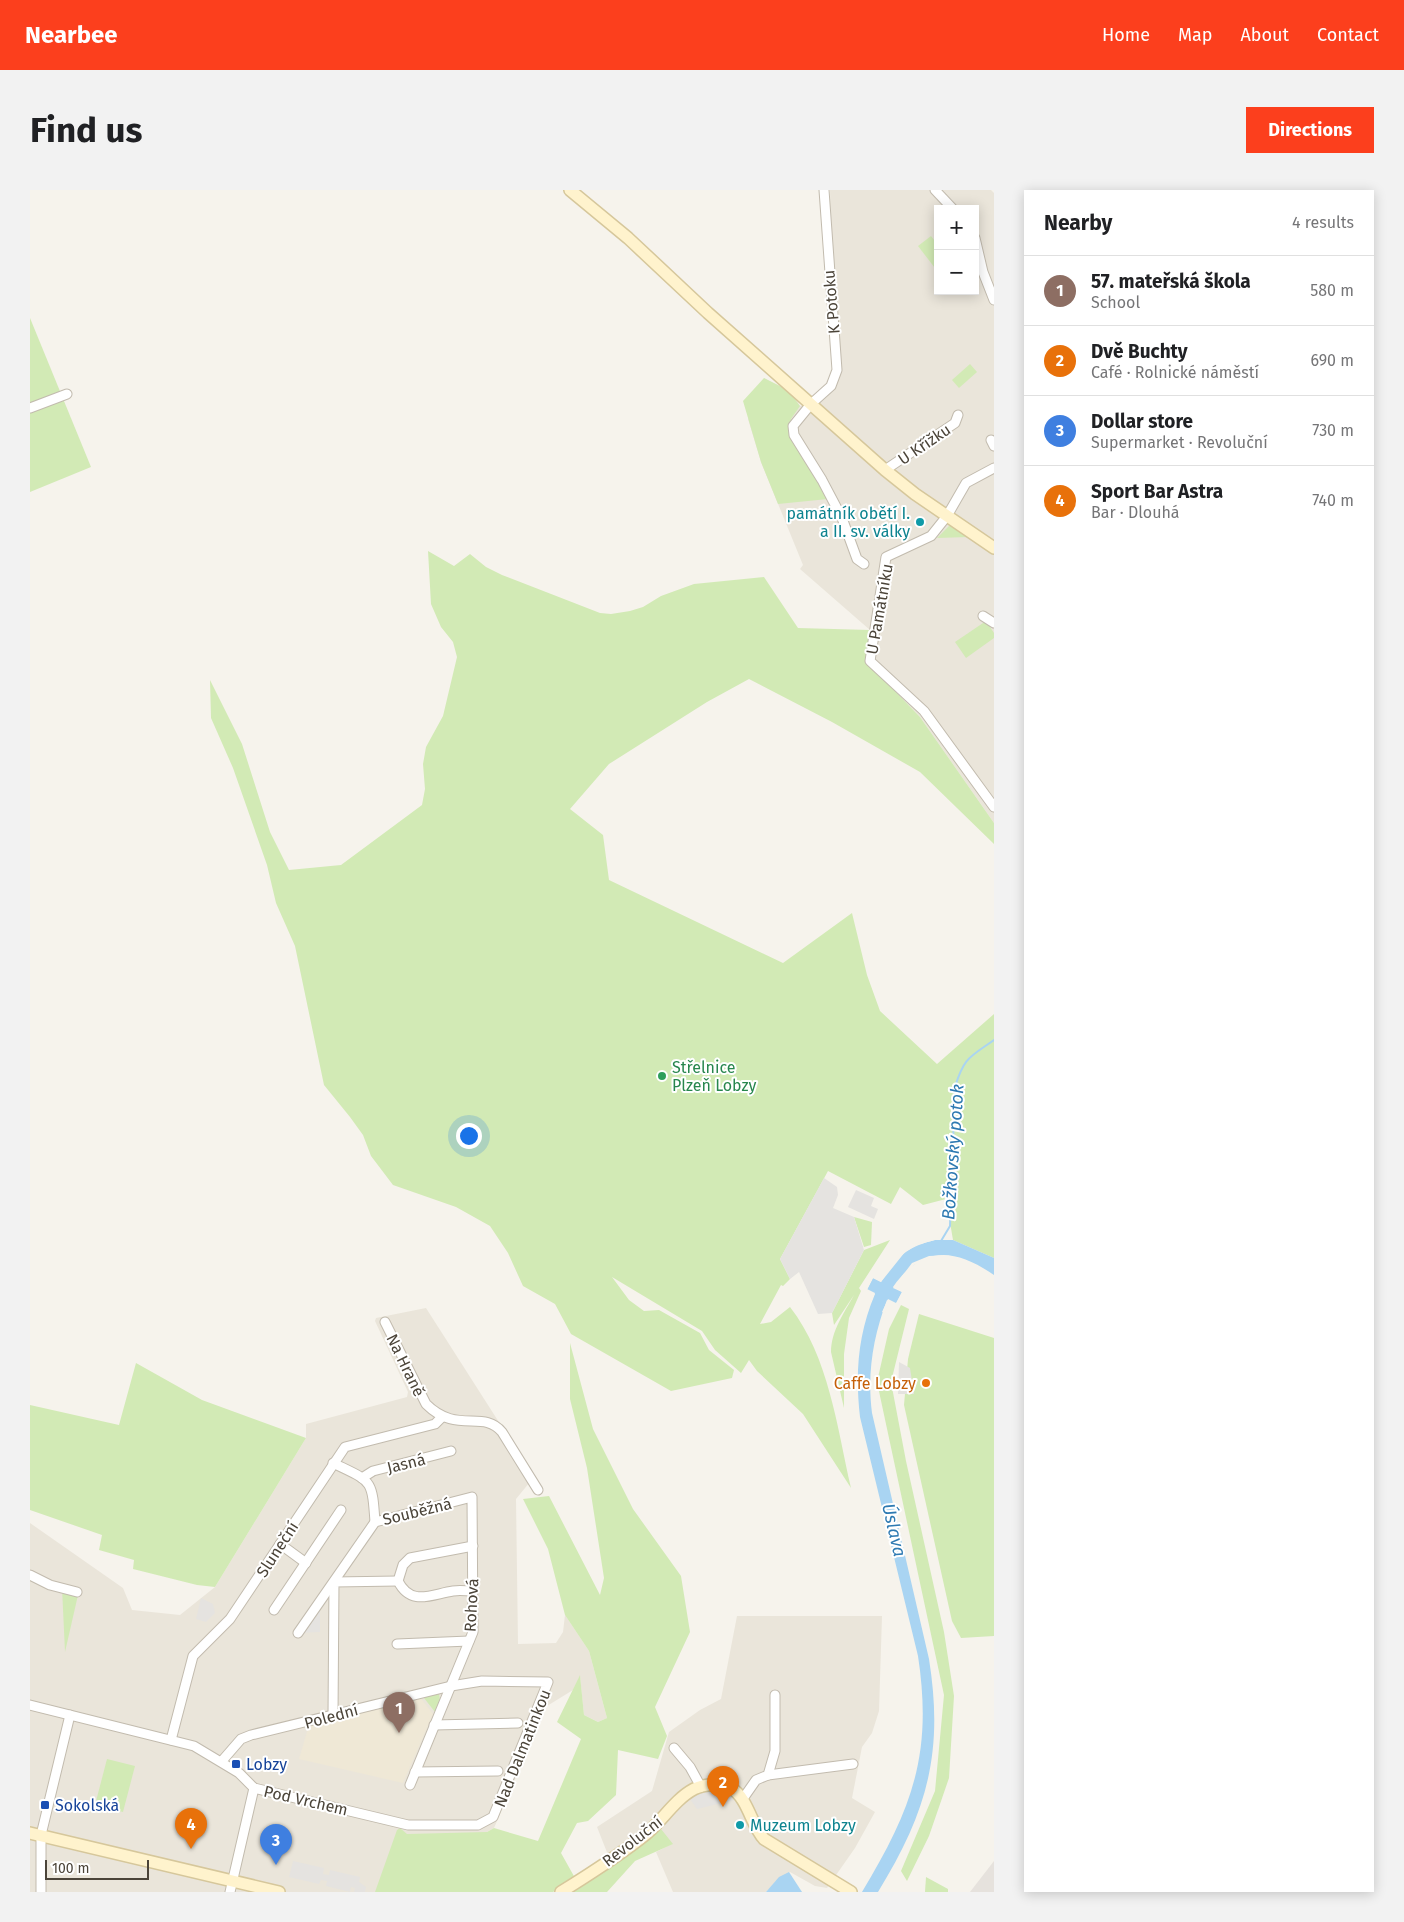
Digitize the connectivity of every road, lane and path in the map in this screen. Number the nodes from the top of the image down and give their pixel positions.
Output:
1 (570, 190) edge
2 (824, 190) edge
3 (935, 190) edge
4 (949, 205) edge
5 (978, 250) edge
6 (994, 300) edge
7 (67, 394) dead end
8 (811, 404) junction
9 (30, 408) edge
10 (958, 415) dead end
11 (994, 468) edge
12 (885, 470) junction
13 (947, 516) junction
14 (994, 548) edge
15 (864, 564) dead end
16 (983, 616) dead end
17 (994, 622) edge
18 (994, 807) edge
19 (385, 1322) dead end
20 (442, 1417) junction
21 (451, 1451) dead end
22 (332, 1463) junction
23 (362, 1478) junction
24 (538, 1490) dead end
25 (472, 1497) joint
26 (341, 1510) dead end
27 (375, 1522) junction
28 (280, 1544) junction
29 (472, 1546) junction
30 (306, 1562) junction
31 (30, 1575) edge
32 (398, 1581) junction
33 (334, 1582) junction
34 (473, 1591) junction
35 (77, 1592) dead end
36 (274, 1610) dead end
37 (298, 1633) dead end
38 (469, 1641) junction
39 (397, 1644) dead end
40 (451, 1686) junction
41 (775, 1695) dead end
42 (30, 1705) edge
43 (333, 1714) junction
44 (70, 1715) junction
45 (518, 1723) dead end
46 (434, 1725) junction
47 (171, 1740) junction
48 (674, 1748) dead end
49 (221, 1762) junction
50 (853, 1764) dead end
51 (498, 1771) dead end
52 (416, 1772) junction
53 (768, 1775) junction
54 (410, 1785) dead end
55 (700, 1787) junction
56 (254, 1788) junction
57 (742, 1800) junction
58 (478, 1825) joint
59 (35, 1834) edge
60 (232, 1887) edge
61 (572, 1889) edge
62 (41, 1892) edge
63 (279, 1892) edge
64 (561, 1892) edge
65 (851, 1892) edge

1 - 8 street
2 - 8 street, K Potoku
3 - 4 street
5 - 6 street
7 - 9 street
8 - 12 street
8 - 15 street, K Potoku
10 - 12 street, U Křížku
11 - 13 street
12 - 13 street
13 - 14 street
13 - 18 street, U Památníku
16 - 17 street
19 - 20 street, Na Hraně
20 - 22 street, Sluneční
20 - 24 street
21 - 23 street, Jasná
22 - 23 street
22 - 28 street, Sluneční
23 - 27 street
25 - 27 street, Souběžná
25 - 29 street, Rohová
26 - 30 street
27 - 33 street, Souběžná
28 - 30 street
28 - 47 street, Sluneční
29 - 32 street
29 - 34 street, Rohová
30 - 36 street
31 - 35 street
32 - 33 street
32 - 34 street
33 - 37 street, Souběžná
33 - 43 street
34 - 38 street, Rohová
38 - 39 street, Rohová
38 - 40 street
40 - 43 street, Polední
40 - 46 street
40 - 58 street, Nad Dalmatinkou
41 - 53 street
42 - 44 street, Pod Vrchem
43 - 49 street, Polední
44 - 47 street, Pod Vrchem
44 - 59 street
45 - 46 street, Nad Dalmatinkou
46 - 52 street
47 - 49 street, Pod Vrchem
48 - 55 street
49 - 56 street, Pod Vrchem
50 - 53 street
51 - 52 street, Nad Dalmatinkou
52 - 54 street
53 - 57 street
55 - 57 street
55 - 61 street, Revoluční
56 - 58 street, Pod Vrchem
56 - 60 street
57 - 65 street
59 - 60 street
59 - 62 street
60 - 63 street
61 - 64 street, Revoluční

